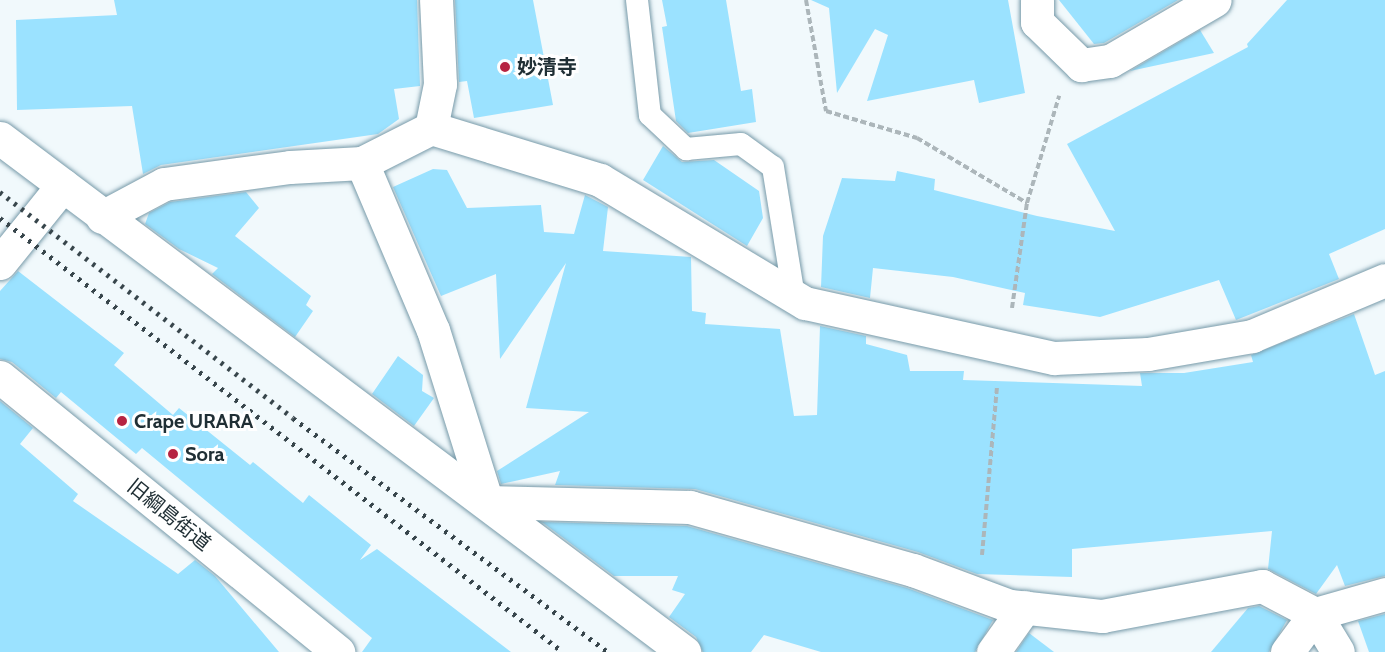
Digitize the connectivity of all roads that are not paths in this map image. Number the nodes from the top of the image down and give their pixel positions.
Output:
1 (436, 0) edge
2 (637, 0) edge
3 (1037, 0) edge
4 (1215, 0) edge
5 (431, 128) junction
6 (0, 138) edge
7 (362, 163) junction
8 (63, 185) junction
9 (102, 217) junction
10 (0, 263) edge
11 (1385, 280) edge
12 (794, 297) junction
13 (0, 378) edge
14 (487, 502) junction
15 (1385, 594) edge
16 (1025, 608) junction
17 (1315, 614) junction
18 (323, 648) edge
19 (684, 652) edge
20 (993, 652) edge
21 (1287, 652) edge
22 (1338, 652) edge

1 - 5 street
2 - 12 lane
3 - 4 street
5 - 7 street
5 - 12 street
6 - 8 street
7 - 9 street
7 - 14 street
8 - 9 street
8 - 10 street
9 - 14 street
11 - 12 street
13 - 18 street, 旧綱島街道
14 - 16 street
14 - 19 street
15 - 17 street
16 - 17 street
16 - 20 street
17 - 21 street
17 - 22 street

